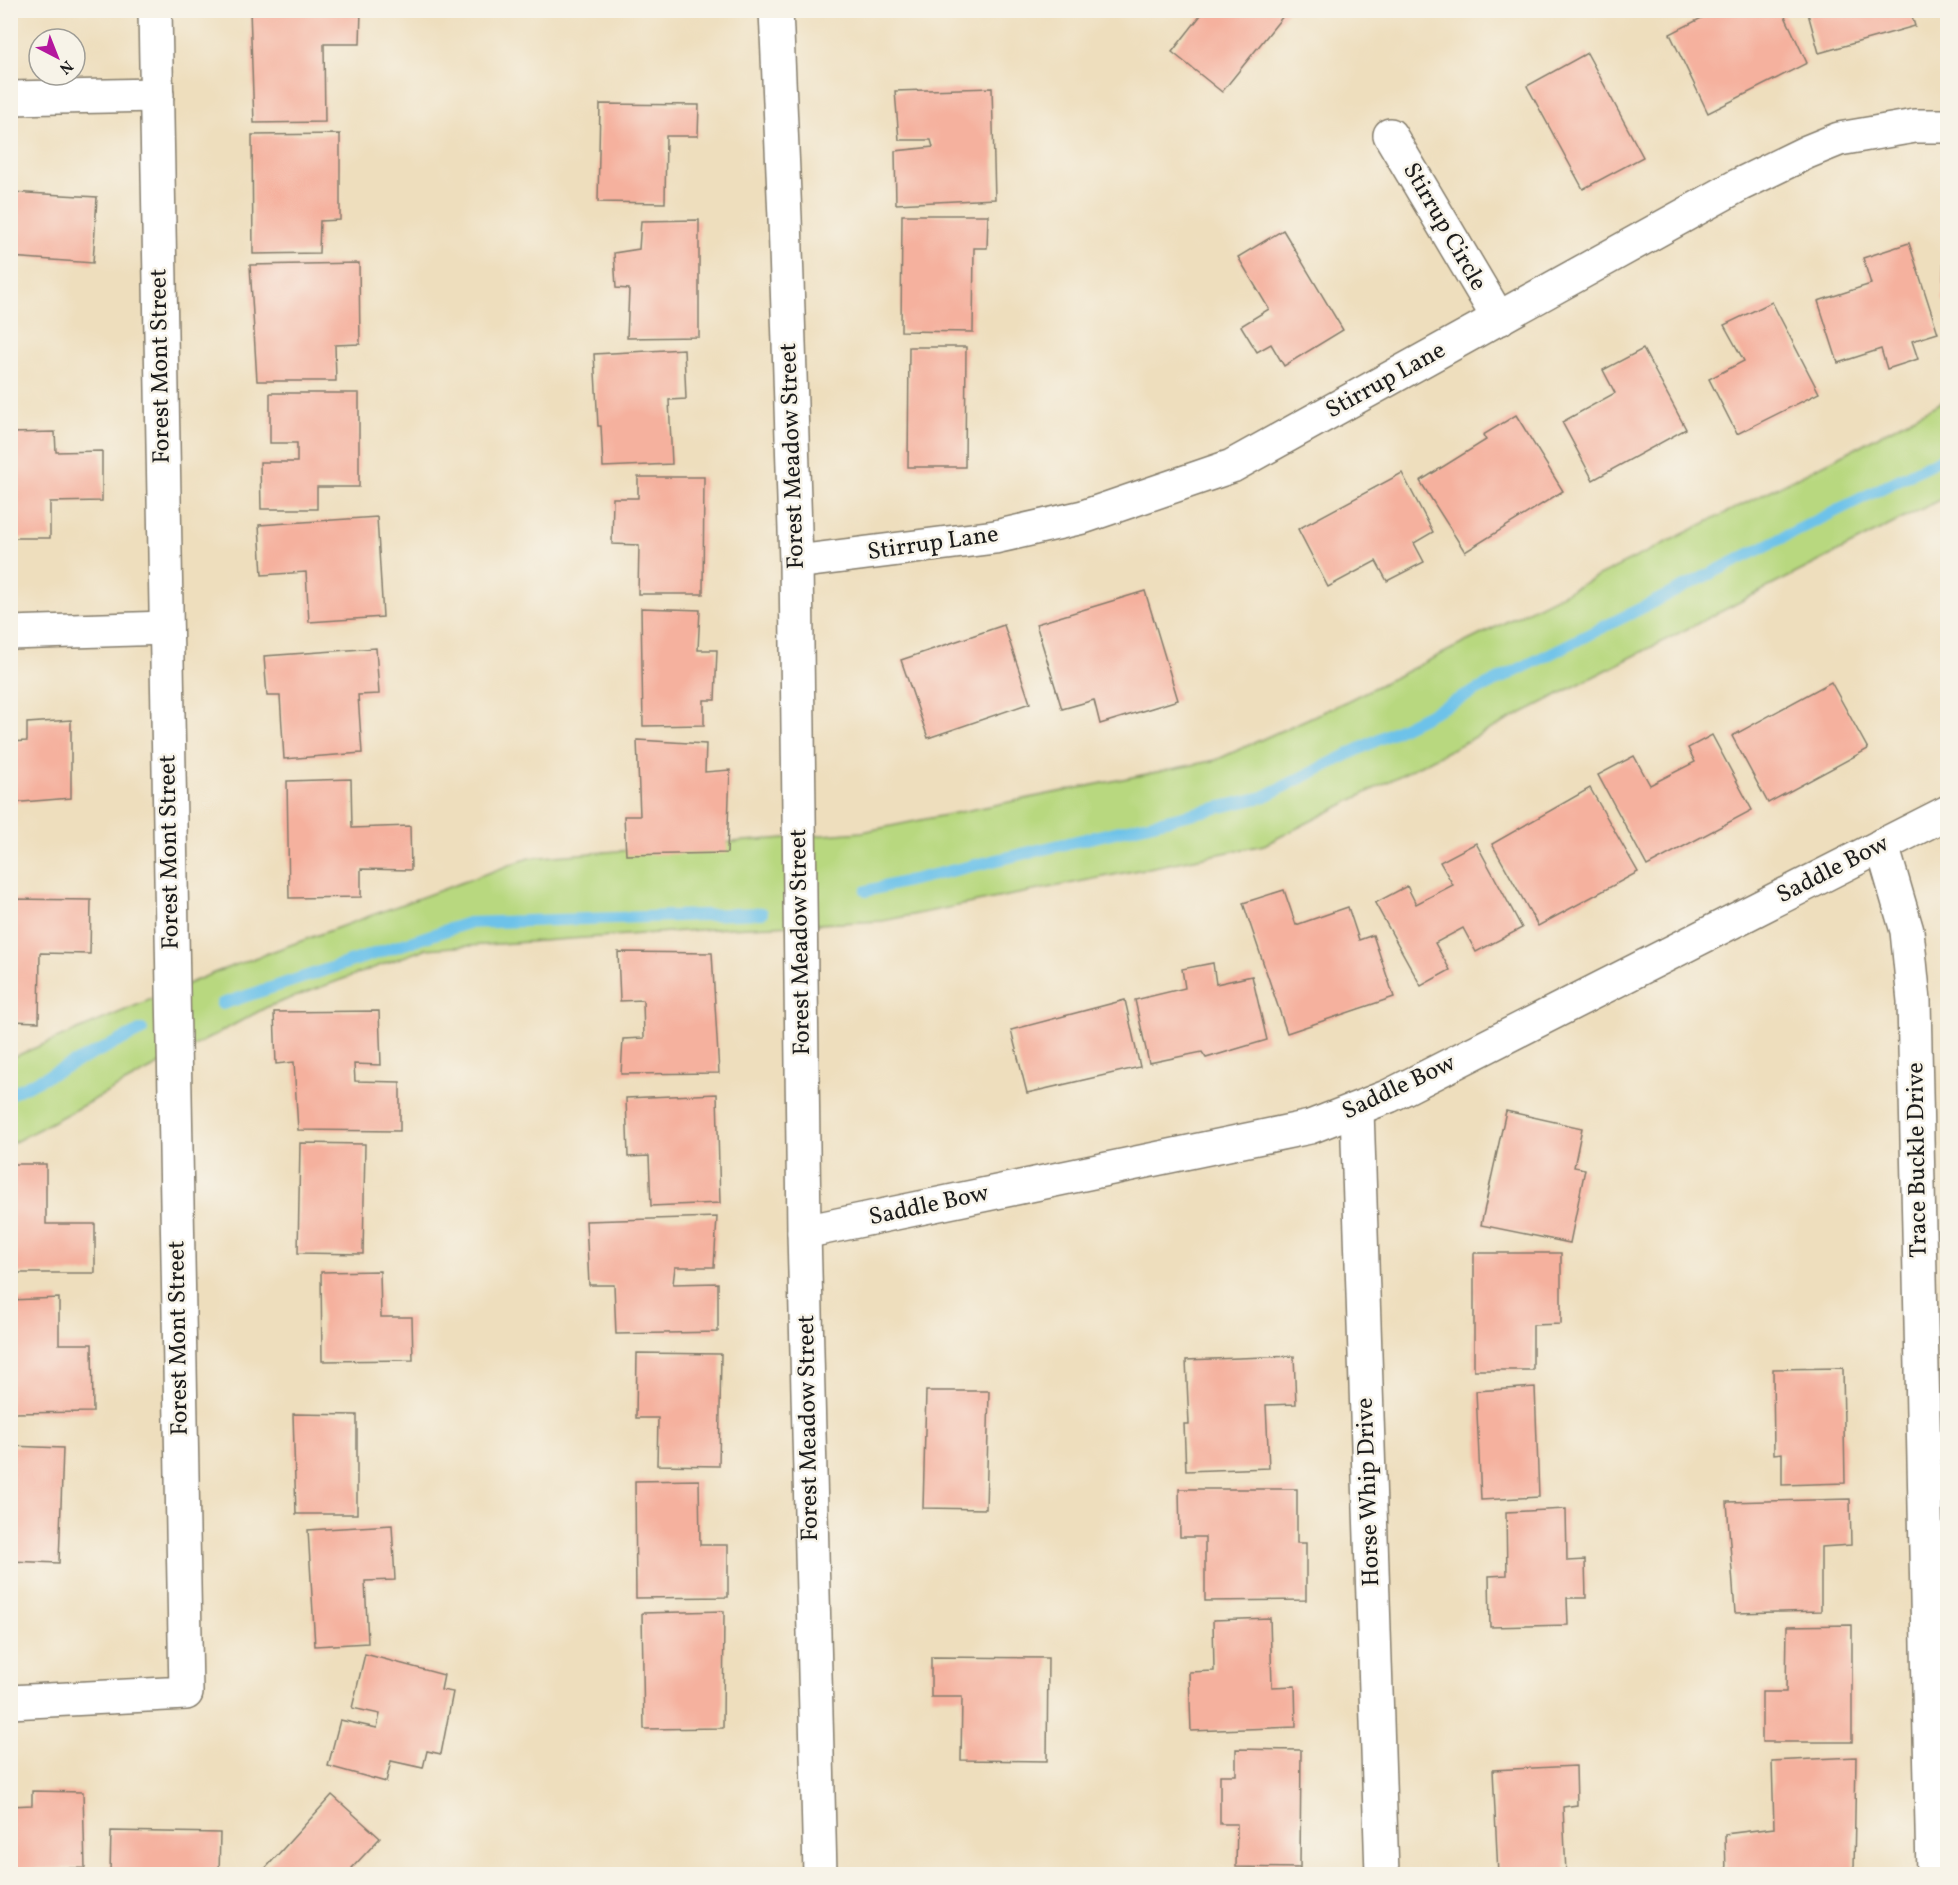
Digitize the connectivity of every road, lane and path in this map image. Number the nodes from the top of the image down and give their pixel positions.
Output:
1 (155, 10) edge
2 (776, 10) edge
3 (157, 95) junction
4 (10, 98) edge
5 (1947, 126) edge
6 (1390, 135) dead end
7 (1499, 319) junction
8 (796, 562) junction
9 (166, 628) junction
10 (10, 633) edge
11 (1947, 812) edge
12 (1882, 845) junction
13 (1357, 1110) junction
14 (804, 1232) junction
15 (10, 1702) edge
16 (820, 1875) edge
17 (1382, 1875) edge
18 (1934, 1875) edge

1 - 3 street, Forest Mont Street
2 - 8 street, Forest Meadow Street
3 - 4 street
3 - 9 street, Forest Mont Street
5 - 7 street, Stirrup Lane
6 - 7 street, Stirrup Circle
7 - 8 street, Stirrup Lane
8 - 14 street, Forest Meadow Street
9 - 10 street
9 - 15 street, Forest Mont Street
11 - 12 street, Saddle Bow
12 - 13 street, Saddle Bow
12 - 18 street, Trace Buckle Drive
13 - 14 street, Saddle Bow
13 - 17 street, Horse Whip Drive
14 - 16 street, Forest Meadow Street

